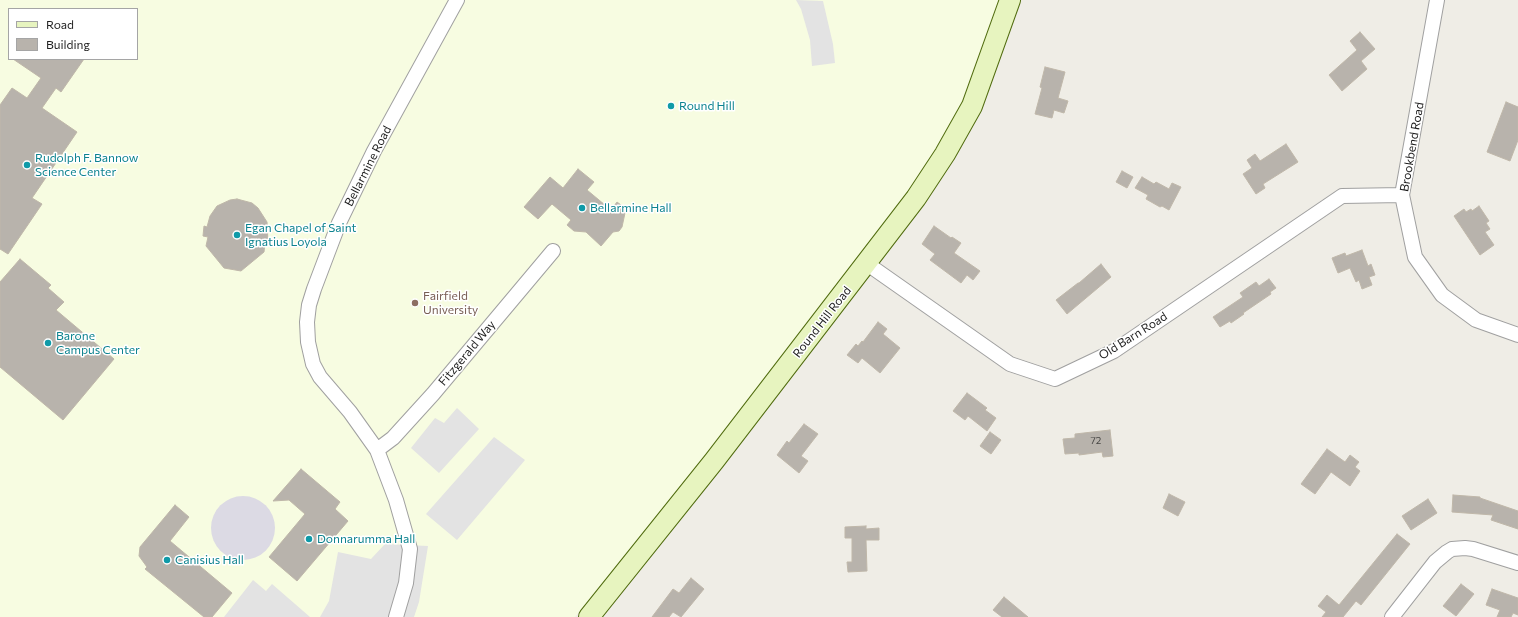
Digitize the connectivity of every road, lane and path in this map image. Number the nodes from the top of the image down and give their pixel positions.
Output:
1 (457, 0) edge
2 (1010, 0) edge
3 (1437, 0) edge
4 (1402, 195) junction
5 (553, 251) dead end
6 (866, 263) junction
7 (1518, 335) edge
8 (377, 450) junction
9 (1518, 563) edge
10 (396, 617) edge
11 (589, 617) edge
12 (1392, 617) edge

1 - 8 street, Bellarmine Road
2 - 6 main road, Round Hill Road
3 - 4 street, Brookbend Road
4 - 6 street, Old Barn Road
4 - 7 street, Brookbend Road
5 - 8 street, Fitzgerald Way
6 - 11 main road, Round Hill Road
8 - 10 street, Bellarmine Road
9 - 12 street

